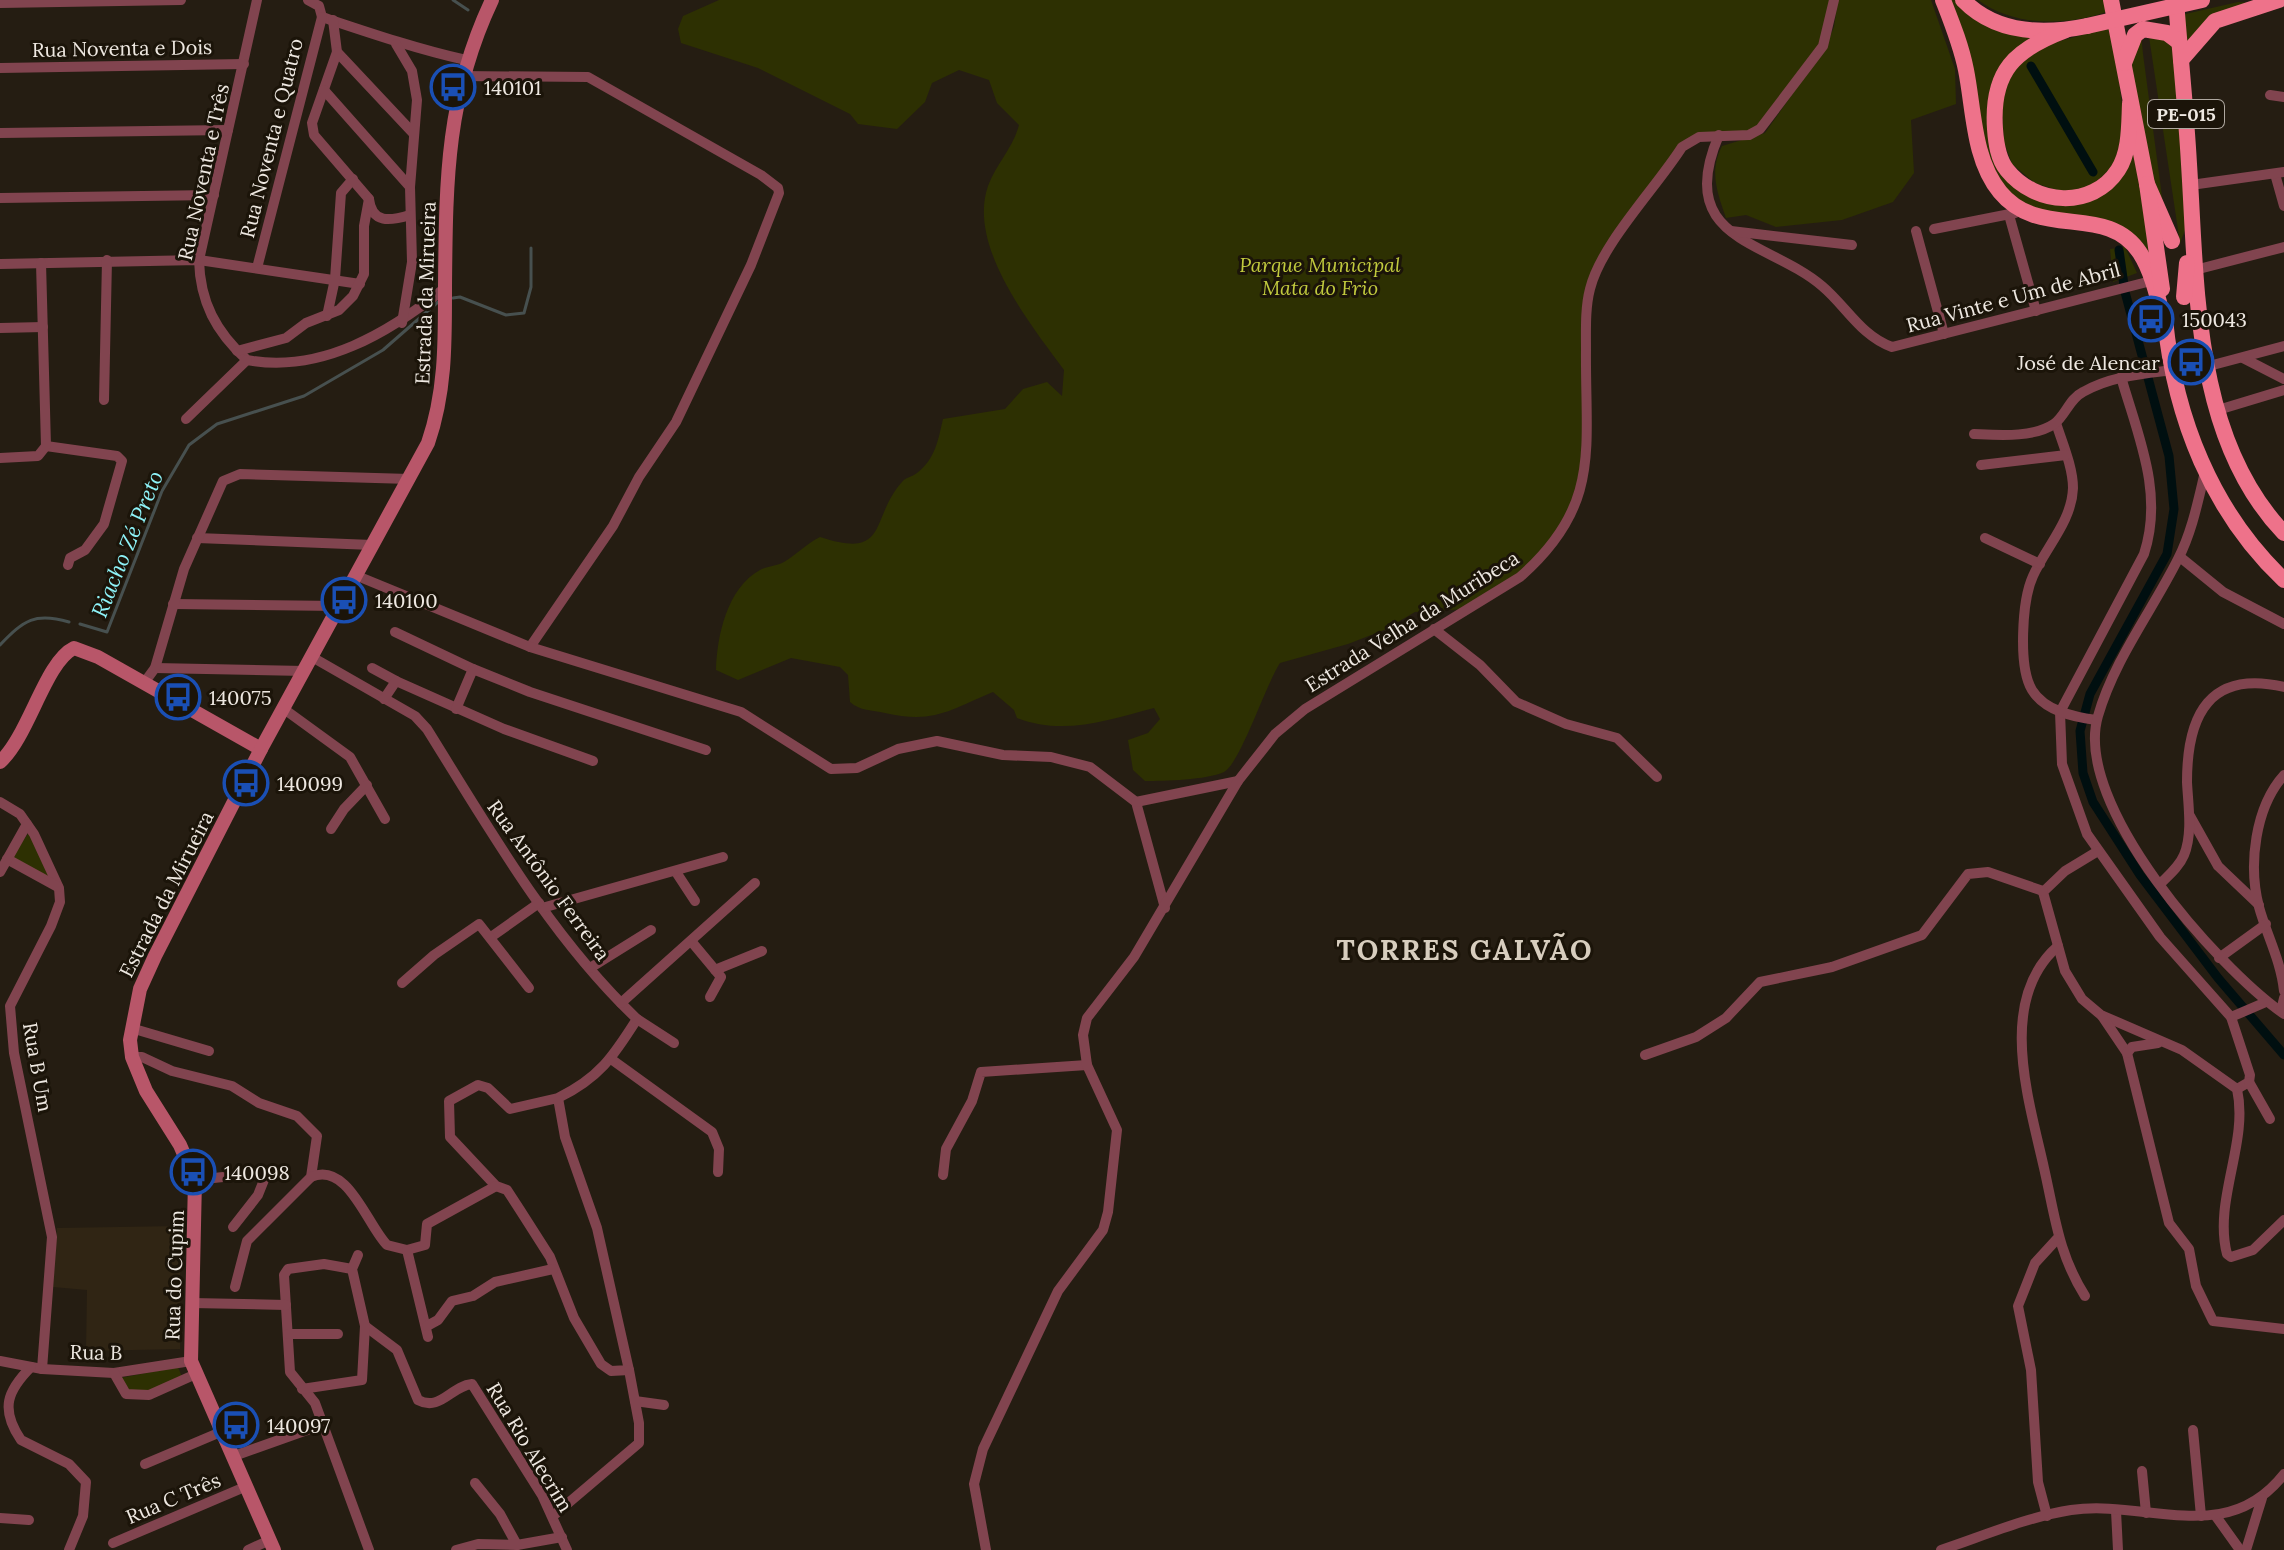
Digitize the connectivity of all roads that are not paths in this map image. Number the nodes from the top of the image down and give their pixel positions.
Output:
1 (181, 0) edge
2 (257, 0) edge
3 (308, 0) edge
4 (492, 0) edge
5 (1834, 0) edge
6 (1943, 0) edge
7 (1963, 0) edge
8 (2111, 0) edge
9 (2176, 0) edge
10 (2203, 0) edge
11 (2279, 0) edge
12 (0, 3) edge
13 (327, 19) junction
14 (2066, 30) junction
15 (2179, 42) junction
16 (396, 44) junction
17 (337, 52) junction
18 (466, 60) junction
19 (2181, 60) junction
20 (244, 64) junction
21 (2123, 64) junction
22 (0, 68) edge
23 (461, 76) junction
24 (324, 90) junction
25 (2270, 95) dead end
26 (2284, 97) edge
27 (2130, 104) junction
28 (228, 130) junction
29 (0, 133) edge
30 (414, 134) junction
31 (1719, 135) junction
32 (2279, 173) edge
33 (353, 179) junction
34 (2147, 184) junction
35 (2191, 185) junction
36 (410, 187) junction
37 (214, 195) junction
38 (0, 198) edge
39 (369, 199) junction
40 (2284, 206) edge
41 (2015, 213) junction
42 (410, 215) junction
43 (1934, 229) dead end
44 (1729, 231) junction
45 (1916, 231) dead end
46 (2191, 232) junction
47 (2172, 241) dead end
48 (1852, 245) dead end
49 (2284, 247) edge
50 (107, 260) junction
51 (199, 260) junction
52 (41, 263) junction
53 (0, 264) edge
54 (257, 268) junction
55 (2195, 270) junction
56 (335, 279) junction
57 (2156, 280) junction
58 (360, 284) junction
59 (445, 288) junction
60 (2184, 297) dead end
61 (2036, 311) junction
62 (327, 316) junction
63 (402, 323) junction
64 (43, 327) junction
65 (0, 328) edge
66 (1944, 334) junction
67 (2284, 346) edge
68 (237, 351) junction
69 (2243, 358) junction
70 (247, 360) junction
71 (2209, 366) junction
72 (2174, 370) junction
73 (2121, 377) junction
74 (2284, 379) edge
75 (2284, 390) edge
76 (104, 400) dead end
77 (2218, 410) junction
78 (186, 419) dead end
79 (2056, 423) junction
80 (1974, 434) dead end
81 (46, 446) junction
82 (2066, 455) junction
83 (0, 458) edge
84 (1981, 465) dead end
85 (2205, 472) junction
86 (410, 479) junction
87 (2284, 533) edge
88 (197, 538) junction
89 (1985, 538) dead end
90 (372, 545) junction
91 (2180, 557) junction
92 (2040, 564) junction
93 (68, 565) dead end
94 (355, 575) junction
95 (2284, 580) edge
96 (173, 604) junction
97 (339, 606) junction
98 (2284, 624) edge
99 (1434, 629) junction
100 (395, 632) dead end
101 (530, 647) junction
102 (312, 657) junction
103 (155, 668) junction
104 (372, 668) dead end
105 (473, 669) junction
106 (305, 671) junction
107 (396, 681) junction
108 (144, 683) junction
109 (2284, 687) edge
110 (384, 699) junction
111 (284, 709) junction
112 (456, 709) junction
113 (2060, 712) junction
114 (2087, 718) junction
115 (261, 749) junction
116 (706, 750) dead end
117 (593, 761) dead end
118 (0, 762) edge
119 (2284, 775) edge
120 (1657, 777) dead end
121 (1238, 781) junction
122 (367, 785) junction
123 (0, 802) edge
124 (1136, 802) junction
125 (2188, 811) junction
126 (385, 819) dead end
127 (27, 824) junction
128 (331, 829) dead end
129 (2098, 851) junction
130 (723, 857) dead end
131 (7, 859) junction
132 (0, 872) edge
133 (676, 872) junction
134 (755, 883) dead end
135 (2160, 884) junction
136 (59, 888) junction
137 (2043, 891) junction
138 (695, 901) dead end
139 (2259, 905) junction
140 (541, 906) junction
141 (1165, 908) junction
142 (2266, 924) junction
143 (651, 930) dead end
144 (491, 937) junction
145 (691, 941) junction
146 (2058, 946) junction
147 (762, 951) dead end
148 (2219, 958) junction
149 (590, 968) junction
150 (715, 970) junction
151 (402, 983) dead end
152 (529, 988) dead end
153 (2284, 991) edge
154 (710, 997) dead end
155 (2284, 998) edge
156 (621, 1003) junction
157 (2261, 1004) junction
158 (2282, 1012) edge
159 (2101, 1015) junction
160 (2236, 1015) junction
161 (637, 1019) junction
162 (131, 1028) junction
163 (2162, 1042) junction
164 (674, 1043) dead end
165 (209, 1051) dead end
166 (2127, 1053) junction
167 (1645, 1055) dead end
168 (132, 1057) junction
169 (611, 1059) junction
170 (1087, 1065) junction
171 (2249, 1082) junction
172 (2237, 1089) junction
173 (558, 1098) junction
174 (2270, 1119) dead end
175 (718, 1172) dead end
176 (943, 1175) dead end
177 (311, 1177) junction
178 (194, 1178) junction
179 (496, 1186) junction
180 (2283, 1220) edge
181 (233, 1227) dead end
182 (2057, 1239) junction
183 (407, 1250) junction
184 (358, 1255) dead end
185 (352, 1269) junction
186 (553, 1269) junction
187 (235, 1287) dead end
188 (2085, 1296) dead end
189 (192, 1303) junction
190 (286, 1305) junction
191 (365, 1326) junction
192 (2284, 1329) edge
193 (288, 1334) junction
194 (338, 1334) dead end
195 (0, 1361) edge
196 (194, 1367) junction
197 (36, 1368) junction
198 (624, 1371) junction
199 (114, 1373) junction
200 (302, 1389) junction
201 (9, 1391) junction
202 (635, 1401) junction
203 (0, 1402) edge
204 (664, 1405) dead end
205 (324, 1424) junction
206 (2193, 1430) dead end
207 (223, 1431) junction
208 (234, 1456) junction
209 (145, 1464) dead end
210 (2142, 1471) dead end
211 (2282, 1481) edge
212 (475, 1483) dead end
213 (247, 1486) junction
214 (2262, 1496) junction
215 (2116, 1511) junction
216 (2146, 1513) junction
217 (2215, 1515) junction
218 (553, 1516) junction
219 (2047, 1516) junction
220 (2201, 1516) junction
221 (0, 1518) edge
222 (29, 1520) dead end
223 (562, 1537) junction
224 (113, 1543) dead end
225 (272, 1545) edge
226 (510, 1547) edge
227 (69, 1550) edge
228 (248, 1550) edge
229 (369, 1550) edge
230 (456, 1550) edge
231 (567, 1550) edge
232 (986, 1550) edge
233 (1941, 1550) edge
234 (2118, 1550) edge
235 (2243, 1550) edge

1 - 12 street
2 - 20 street, Rua Noventa e Três
3 - 13 street
4 - 18 main road, Estrada da Mirueira
5 - 31 street, Estrada Velha da Muribeca
6 - 41 highway
7 - 14 highway
8 - 21 highway, PE-015
9 - 15 highway, PE-015
10 - 14 highway, bridge
11 - 19 highway
13 - 16 street
13 - 17 street
13 - 54 street, Rua Noventa e Quatro
14 - 27 highway
15 - 19 highway, PE-015
15 - 21 highway
16 - 18 street
16 - 30 street
17 - 24 street
17 - 30 street
18 - 23 main road, Estrada da Mirueira
19 - 35 highway, PE-015
20 - 22 street, Rua Noventa e Dois
20 - 28 street, Rua Noventa e Três
21 - 27 highway, PE-015
23 - 59 main road, Estrada da Mirueira
23 - 101 street
24 - 33 street
24 - 36 street
25 - 26 street
27 - 34 highway, PE-015
28 - 29 street
28 - 37 street, Rua Noventa e Três
30 - 36 street
31 - 44 street, Rua Vinte e Um de Abril
31 - 99 street, Estrada Velha da Muribeca
32 - 35 street
32 - 40 street
33 - 39 street
33 - 56 street
34 - 47 highway
34 - 57 highway, PE-015
35 - 46 highway, PE-015
36 - 42 street
37 - 38 street
37 - 51 street, Rua Noventa e Três
39 - 42 street
39 - 58 street
41 - 43 street
41 - 57 highway
41 - 61 street
42 - 63 street
44 - 48 street
44 - 66 street, Rua Vinte e Um de Abril
45 - 66 street
46 - 55 highway, PE-015
46 - 60 highway
49 - 55 street
50 - 51 street
50 - 52 street
50 - 76 street
51 - 54 street
51 - 68 street, Rua Noventa e Três
52 - 53 street
52 - 64 street
54 - 56 street
55 - 71 highway, PE-015
56 - 58 street
56 - 62 street
57 - 61 street, Rua Vinte e Um de Abril
57 - 72 highway
58 - 62 street
59 - 63 street
59 - 86 main road, Estrada da Mirueira
61 - 66 street, Rua Vinte e Um de Abril
62 - 68 street
63 - 70 street
64 - 65 street
64 - 81 street
67 - 69 street
68 - 70 street, Rua Noventa e Três
69 - 71 street
69 - 74 street
70 - 78 street
71 - 77 highway, PE-015
72 - 73 street
72 - 85 highway
73 - 79 street
73 - 113 street
75 - 77 street
77 - 87 highway, PE-015
79 - 80 street
79 - 82 street
81 - 83 street
81 - 93 street
82 - 84 street
82 - 92 street
85 - 91 street
85 - 95 highway
86 - 88 street
86 - 90 main road, Estrada da Mirueira
88 - 90 street
88 - 96 street
89 - 92 street
90 - 94 main road, Estrada da Mirueira
91 - 98 street
91 - 114 street
92 - 113 street
94 - 97 main road, Estrada da Mirueira
94 - 101 street
96 - 97 street
96 - 103 street
97 - 102 main road, Estrada da Mirueira
99 - 120 street
99 - 121 street, Estrada Velha da Muribeca
100 - 105 street
101 - 124 street
102 - 106 main road, Estrada da Mirueira
102 - 110 street, Rua Antônio Ferreira
103 - 106 street
103 - 108 street
104 - 107 street
105 - 112 street
105 - 116 street
106 - 111 main road, Estrada da Mirueira
107 - 110 street
107 - 112 street
108 - 115 main road
108 - 118 main road
109 - 125 street
110 - 140 street, Rua Antônio Ferreira
111 - 115 main road, Estrada da Mirueira
111 - 122 street
112 - 117 street
113 - 114 street
113 - 129 street
114 - 135 street
115 - 162 main road, Estrada da Mirueira
119 - 139 street
121 - 124 street
121 - 141 street, Estrada Velha da Muribeca
122 - 126 street
122 - 128 street
123 - 127 street
124 - 141 street
125 - 135 street
125 - 139 street
127 - 131 street
127 - 136 street
129 - 137 street
129 - 160 street
130 - 133 street
131 - 132 street
131 - 136 street
133 - 138 street
133 - 140 street
134 - 145 street
135 - 148 street
136 - 197 street, Rua B Um
137 - 146 street
137 - 167 street
139 - 142 street
140 - 144 street
140 - 149 street, Rua Antônio Ferreira
141 - 170 street, Estrada Velha da Muribeca
142 - 148 street
142 - 153 street
143 - 149 street
144 - 151 street
144 - 152 street
145 - 150 street
145 - 156 street
146 - 159 street
146 - 182 street
147 - 150 street
148 - 157 street
149 - 156 street, Rua Antônio Ferreira
150 - 154 street
155 - 158 street
156 - 161 street, Rua Antônio Ferreira
157 - 158 street
157 - 160 street
159 - 163 street
159 - 166 street
160 - 171 street
161 - 164 street, Rua Antônio Ferreira
161 - 169 street
162 - 165 street
162 - 168 main road, Estrada da Mirueira
163 - 166 street
163 - 172 street
166 - 192 street
168 - 177 street
168 - 178 main road, Estrada da Mirueira
169 - 173 street
169 - 175 street
170 - 176 street
170 - 232 street, Estrada Velha da Muribeca
171 - 172 street
171 - 174 street
172 - 180 street
173 - 179 street
173 - 198 street
177 - 183 street
177 - 187 street
178 - 181 street
178 - 189 main road, Rua do Cupim
179 - 183 street
179 - 186 street
182 - 188 street
182 - 219 street
183 - 186 street
184 - 185 street
185 - 190 street
185 - 191 street
186 - 198 street
189 - 190 street
189 - 196 main road, Rua do Cupim
190 - 193 street
191 - 200 street
191 - 218 street, Rua Rio Alecrim
193 - 194 street
193 - 200 street
195 - 197 street, Rua B
196 - 199 street, Rua B
196 - 199 street
196 - 207 main road, Rua do Cupim
197 - 199 street, Rua B
197 - 201 street
198 - 202 street
200 - 205 street
201 - 203 street
201 - 227 street
202 - 204 street
202 - 218 street
205 - 208 street
205 - 229 street
206 - 220 street
207 - 208 main road, Rua do Cupim
207 - 209 street
208 - 213 main road, Rua do Cupim
210 - 216 street
211 - 214 street
212 - 226 street
213 - 224 street, Rua C Três
213 - 225 main road, Rua do Cupim
214 - 217 street
214 - 235 street
215 - 216 street
215 - 219 street
215 - 234 street
216 - 220 street
217 - 220 street
217 - 235 street
218 - 223 street, Rua Rio Alecrim
219 - 233 street
221 - 222 street
223 - 226 street, Rua Rio Alecrim
223 - 231 street, Rua Rio Alecrim
225 - 228 street
226 - 230 street, Rua Rio Alecrim

